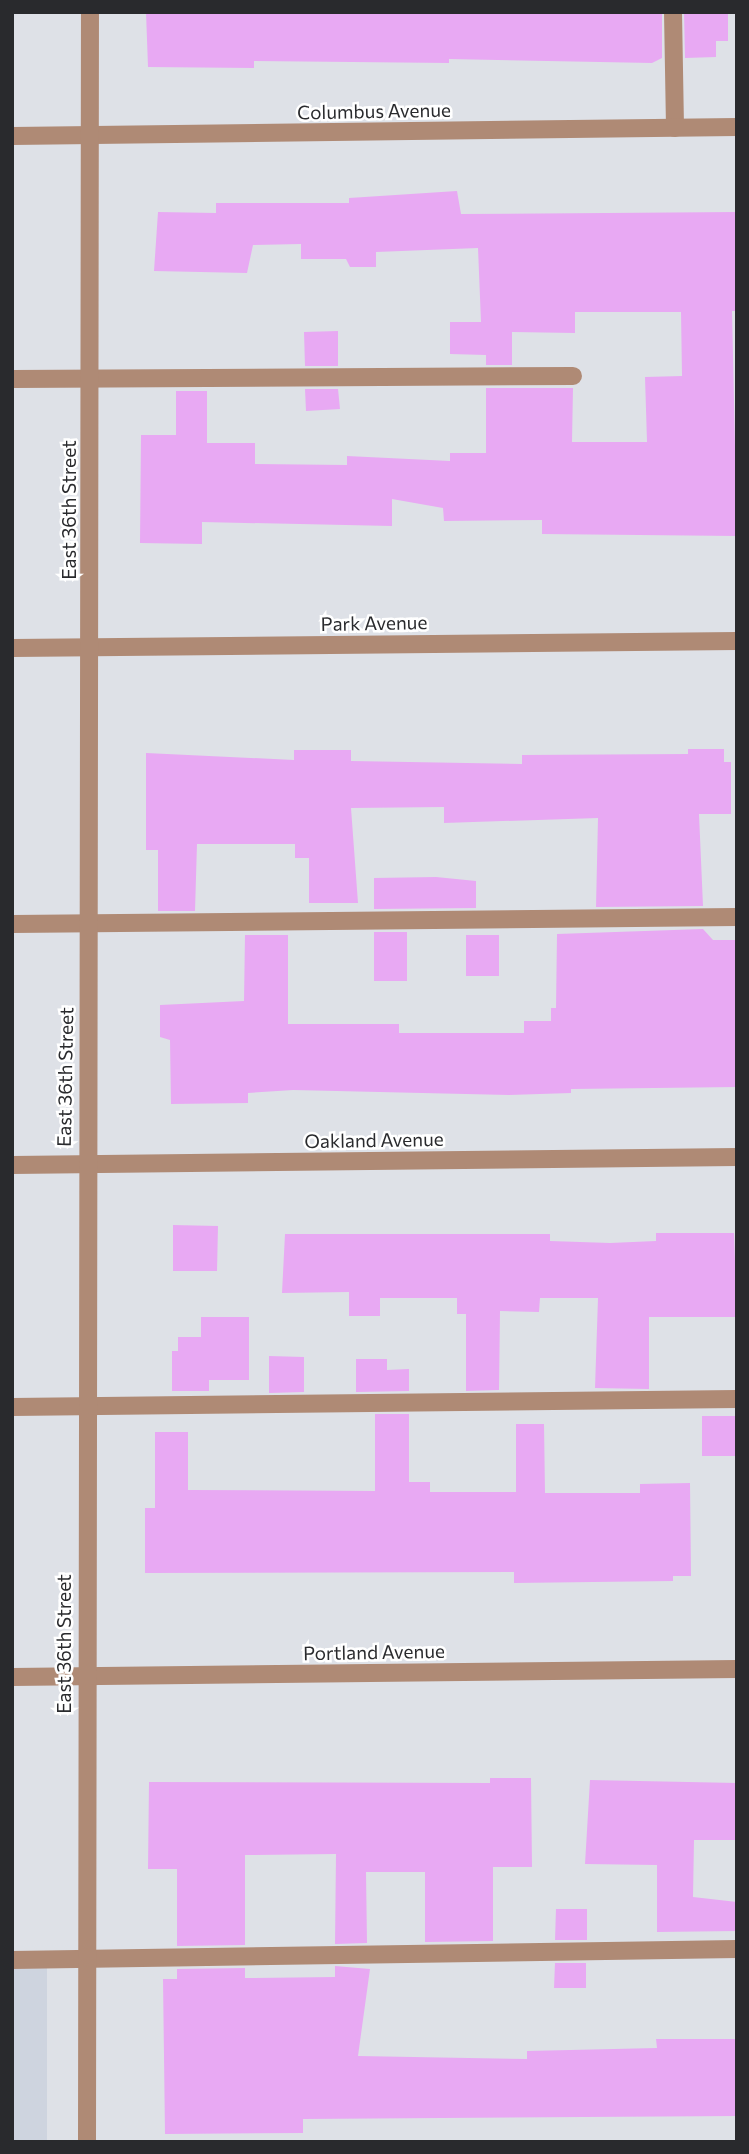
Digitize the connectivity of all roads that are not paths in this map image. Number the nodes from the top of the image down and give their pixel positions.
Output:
1 (90, 12) edge
2 (673, 12) edge
3 (737, 127) edge
4 (675, 128) junction
5 (91, 135) junction
6 (12, 136) edge
7 (573, 376) dead end
8 (12, 379) edge
9 (90, 379) junction
10 (737, 640) edge
11 (12, 648) edge
12 (89, 648) junction
13 (737, 916) edge
14 (12, 924) edge
15 (87, 924) junction
16 (737, 1157) edge
17 (85, 1165) junction
18 (12, 1166) edge
19 (737, 1399) edge
20 (86, 1406) junction
21 (12, 1407) edge
22 (737, 1669) edge
23 (12, 1676) edge
24 (85, 1676) junction
25 (737, 1949) edge
26 (87, 1959) junction
27 (12, 1960) edge
28 (87, 2142) edge

1 - 5 street, East 36th Street
2 - 4 street
3 - 4 street, Columbus Avenue
4 - 5 street, Columbus Avenue
5 - 6 street, Columbus Avenue
5 - 9 street, East 36th Street
7 - 9 street
8 - 9 street
9 - 12 street, East 36th Street
10 - 12 street, Park Avenue
11 - 12 street, Park Avenue
12 - 15 street, East 36th Street
13 - 15 street
14 - 15 street
15 - 17 street, East 36th Street
16 - 17 street, Oakland Avenue
17 - 18 street, Oakland Avenue
17 - 20 street, East 36th Street
19 - 20 street
20 - 21 street
20 - 24 street, East 36th Street
22 - 24 street, Portland Avenue
23 - 24 street, Portland Avenue
24 - 26 street, East 36th Street
25 - 26 street
26 - 27 street
26 - 28 street, East 36th Street

